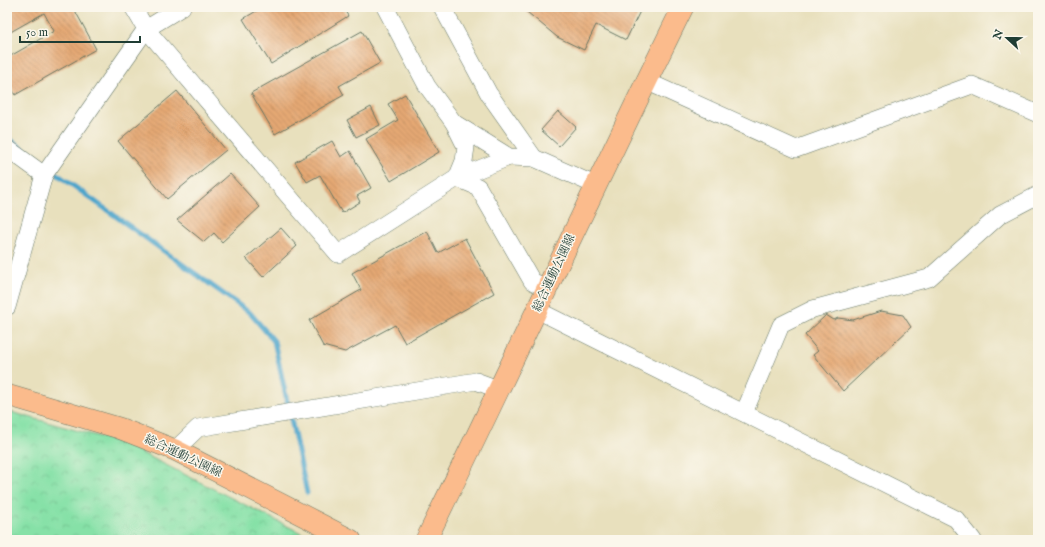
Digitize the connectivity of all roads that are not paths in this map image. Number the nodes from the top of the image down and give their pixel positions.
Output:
1 (133, 7) edge
2 (182, 7) edge
3 (385, 7) edge
4 (442, 7) edge
5 (683, 7) edge
6 (146, 29) junction
7 (646, 81) junction
8 (1038, 114) edge
9 (454, 123) junction
10 (7, 148) edge
11 (509, 157) junction
12 (534, 158) junction
13 (44, 175) junction
14 (457, 178) junction
15 (595, 186) junction
16 (1038, 195) edge
17 (547, 289) junction
18 (7, 307) edge
19 (537, 310) junction
20 (500, 390) junction
21 (7, 395) edge
22 (744, 413) junction
23 (175, 450) junction
24 (350, 540) edge
25 (426, 540) edge
26 (973, 540) edge

1 - 6 street
2 - 6 street
3 - 9 street
4 - 12 street
5 - 7 main road, 総合運動公園線
6 - 13 street
6 - 14 street
7 - 8 street
7 - 15 main road, 総合運動公園線
9 - 11 street
9 - 14 street
10 - 13 street
11 - 12 street
11 - 14 street
12 - 15 street
13 - 18 street
14 - 17 street
15 - 17 main road, 総合運動公園線
16 - 22 street
17 - 19 main road, 総合運動公園線
19 - 20 main road, 総合運動公園線
19 - 22 street
20 - 23 street
20 - 25 main road, 総合運動公園線
21 - 23 main road, 総合運動公園線
22 - 26 street
23 - 24 main road, 総合運動公園線

